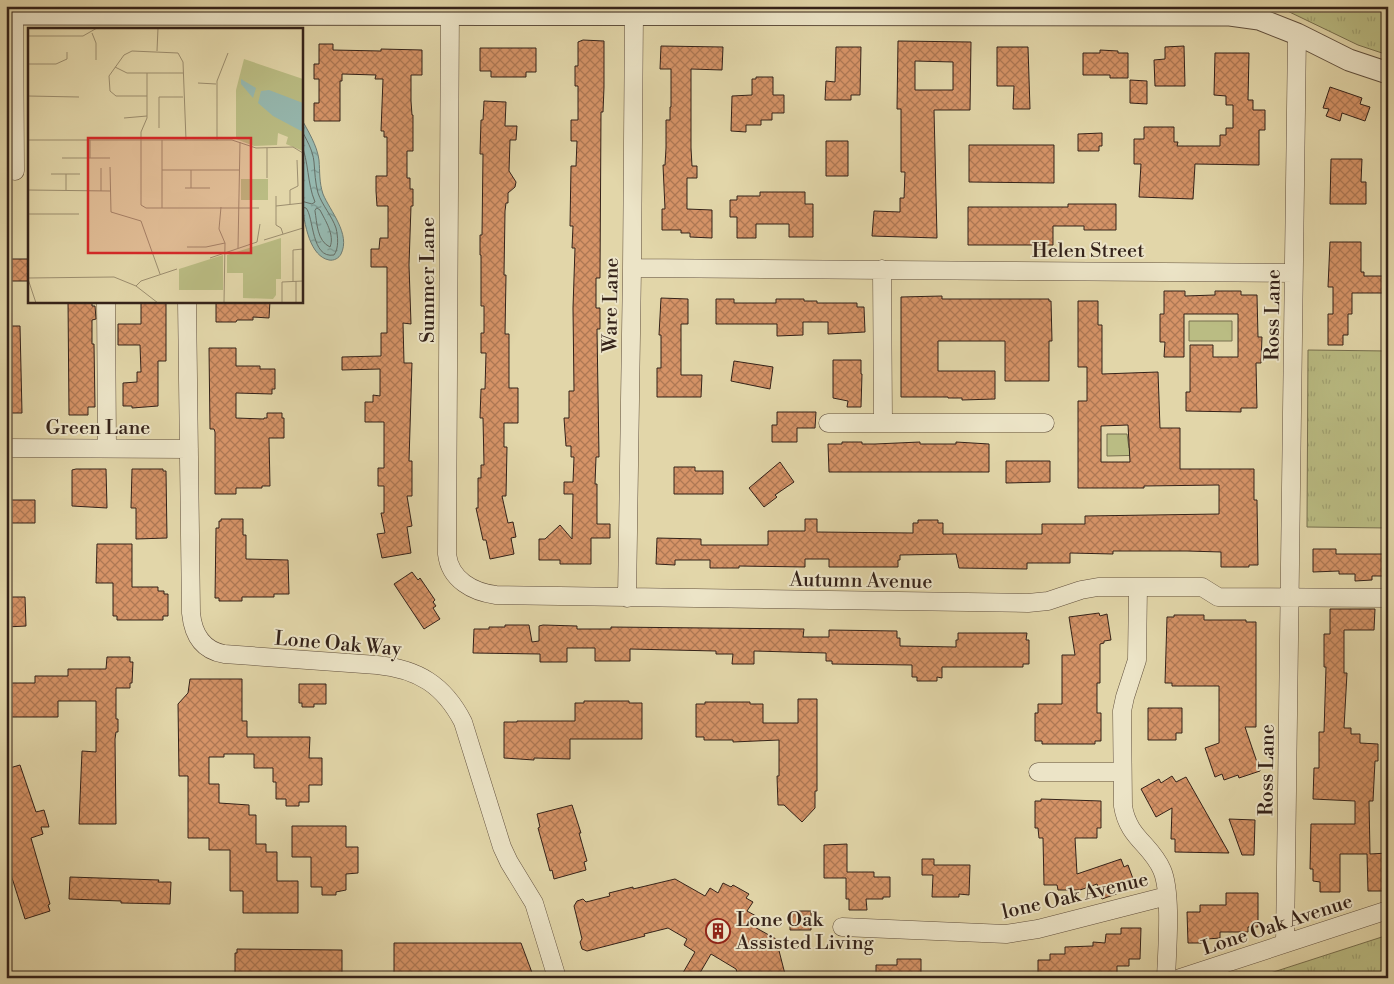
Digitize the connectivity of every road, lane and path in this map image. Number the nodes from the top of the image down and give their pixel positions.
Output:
1 (450, 10) edge
2 (839, 10) edge
3 (1100, 11) edge
4 (10, 14) edge
5 (634, 14) junction
6 (1296, 34) junction
7 (1388, 73) edge
8 (17, 171) edge
9 (632, 268) junction
10 (882, 269) junction
11 (1293, 273) junction
12 (106, 302) edge
13 (187, 302) edge
14 (883, 422) junction
15 (828, 423) dead end
16 (1045, 423) dead end
17 (6, 448) edge
18 (108, 448) junction
19 (189, 449) junction
20 (446, 554) joint
21 (1138, 587) junction
22 (1289, 597) junction
23 (627, 598) junction
24 (1388, 598) edge
25 (1038, 772) dead end
26 (1122, 772) junction
27 (1168, 896) junction
28 (1388, 910) edge
29 (842, 927) dead end
30 (1285, 943) junction
31 (557, 978) edge
32 (1166, 978) edge
33 (1180, 978) edge

1 - 4 street
1 - 5 street
1 - 20 street, Summer Lane
2 - 3 street
2 - 5 street
3 - 6 street
4 - 8 street
5 - 9 street, Ware Lane
6 - 7 street
6 - 11 street, Ross Lane
9 - 10 street, Helen Street
9 - 23 street, Ware Lane
10 - 11 street, Helen Street
10 - 14 street
11 - 22 street, Ross Lane
12 - 18 street
13 - 19 street, Lone Oak Way
14 - 15 street
14 - 16 street
17 - 18 street, Green Lane
18 - 19 street, Green Lane
19 - 31 street, Lone Oak Way
20 - 23 street, Autumn Avenue
21 - 22 street, Autumn Avenue
21 - 23 street, Autumn Avenue
21 - 26 street
22 - 24 street
22 - 30 street, Ross Lane
25 - 26 street
26 - 27 street
27 - 29 street, lone Oak Avenue
27 - 32 street
28 - 30 street, Lone Oak Avenue
30 - 33 street, Lone Oak Avenue

